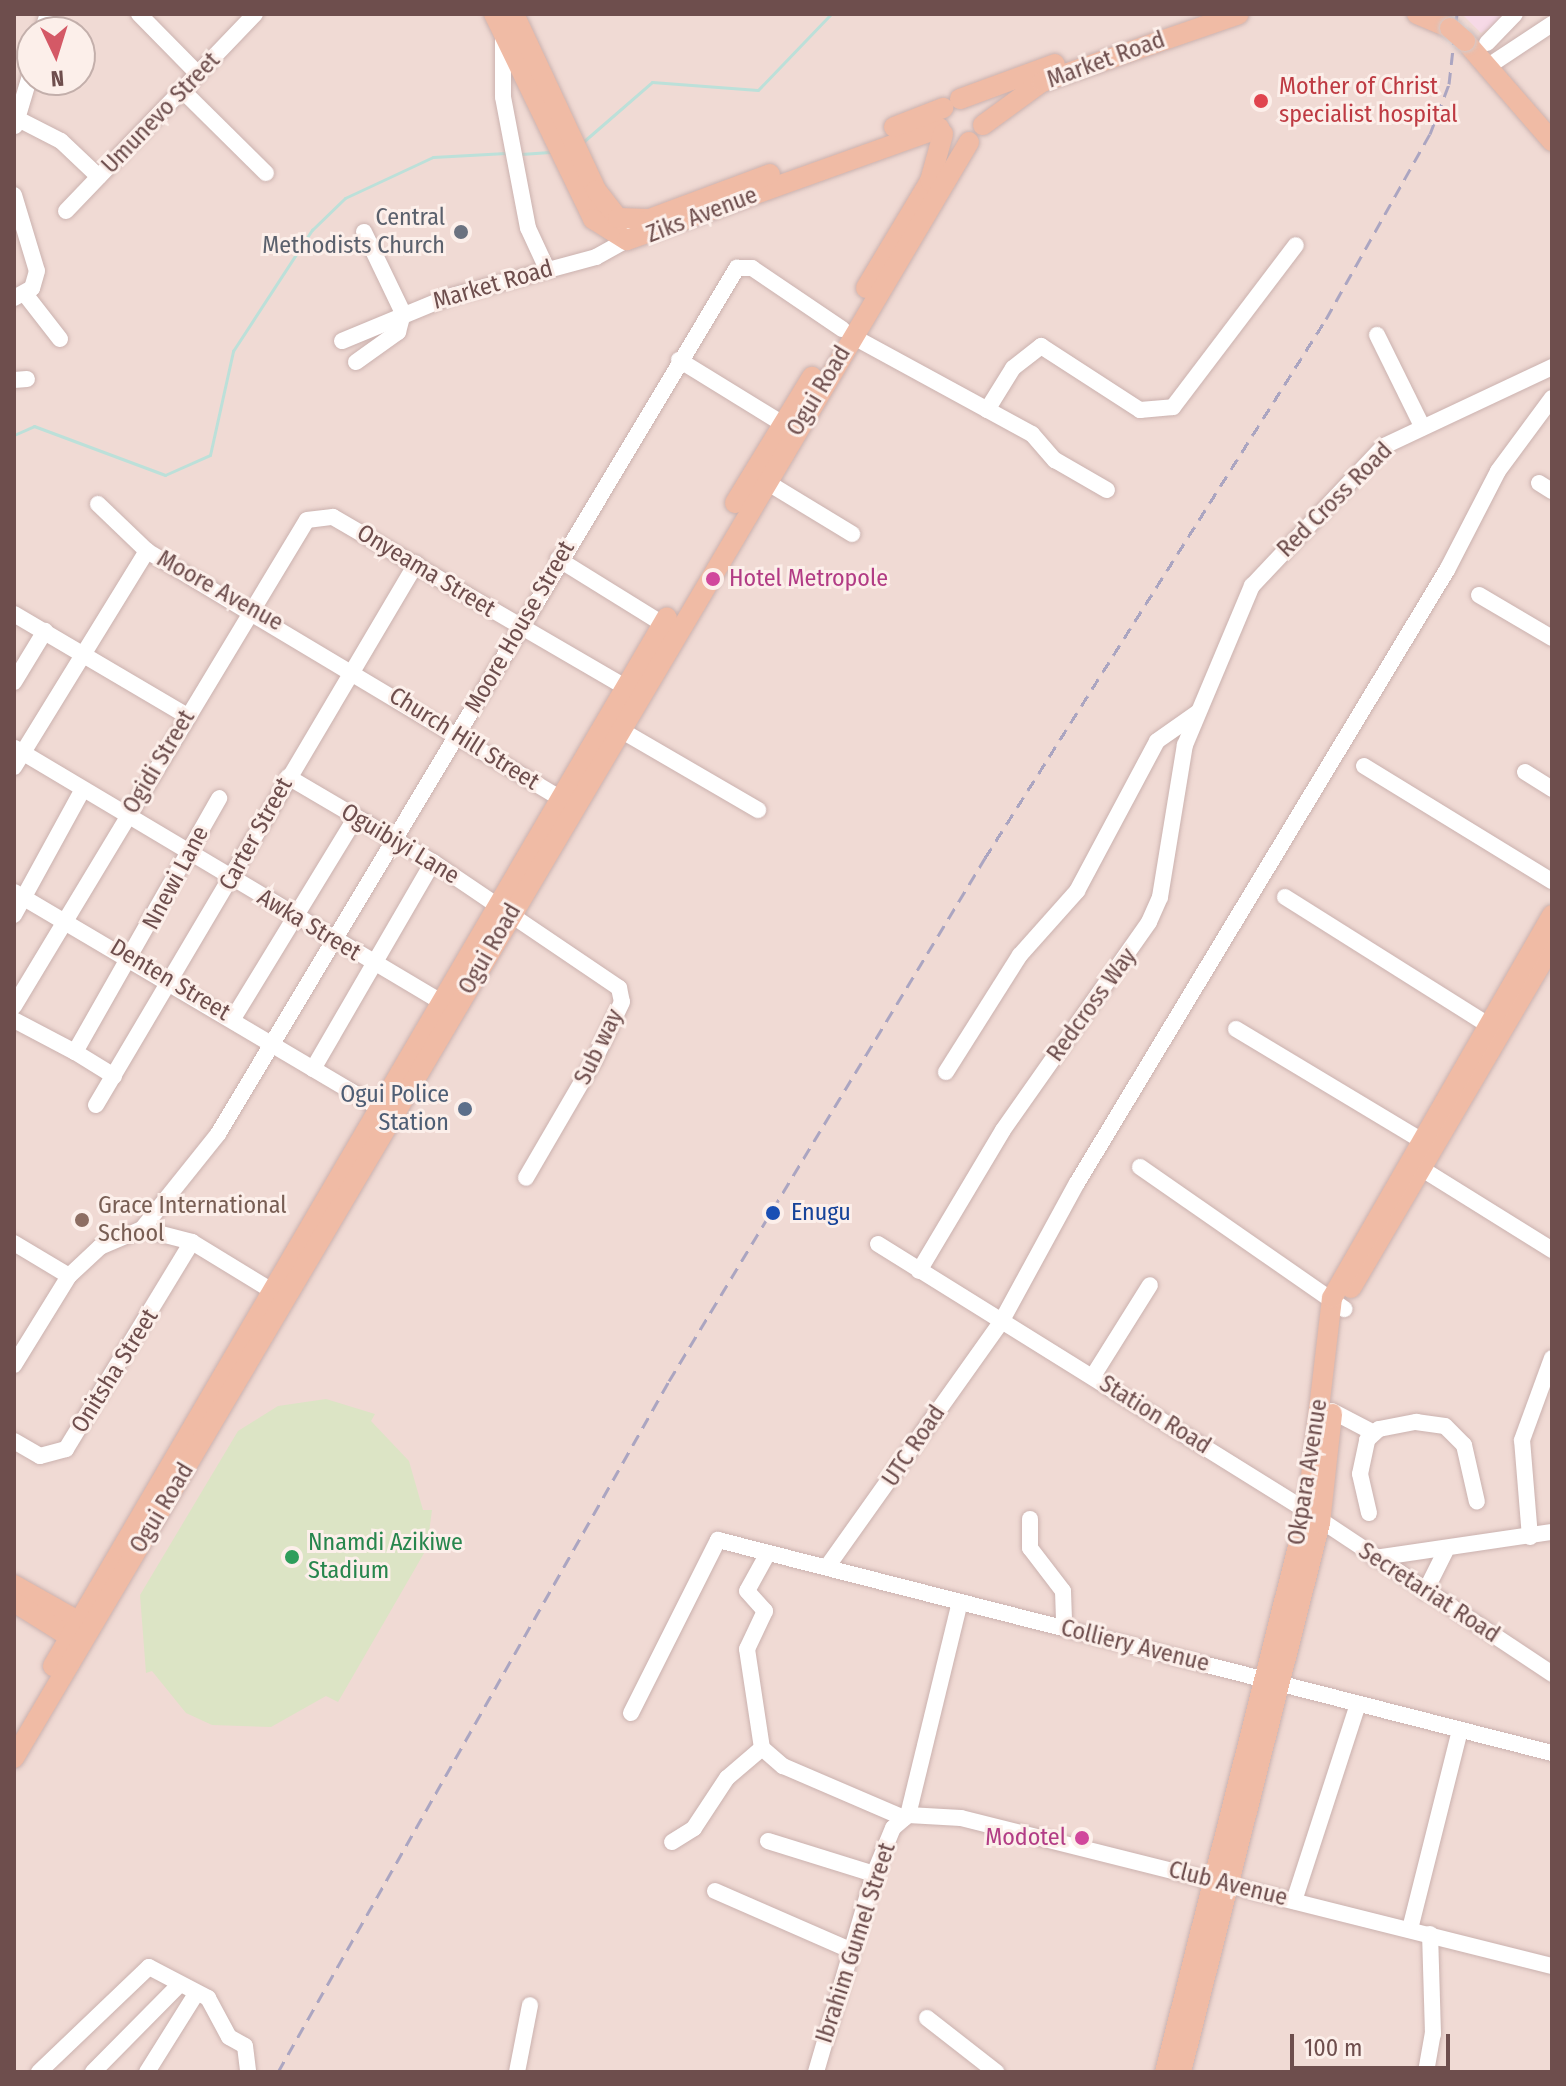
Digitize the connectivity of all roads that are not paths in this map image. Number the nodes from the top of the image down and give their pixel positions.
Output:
1 (139, 14) edge
2 (255, 14) edge
3 (494, 14) edge
4 (514, 14) edge
5 (1198, 14) edge
6 (1239, 14) edge
7 (1417, 14) edge
8 (1515, 14) edge
9 (1552, 24) edge
10 (1457, 25) edge
11 (503, 33) junction
12 (1492, 56) junction
13 (198, 74) junction
14 (182, 90) junction
15 (24, 96) edge
16 (553, 112) junction
17 (946, 117) junction
18 (16, 123) edge
19 (1552, 123) edge
20 (983, 125) junction
21 (1552, 141) edge
22 (969, 142) junction
23 (266, 173) dead end
24 (99, 177) junction
25 (14, 195) edge
26 (66, 211) dead end
27 (364, 232) dead end
28 (630, 232) junction
29 (1296, 245) dead end
30 (547, 269) junction
31 (19, 296) edge
32 (403, 313) junction
33 (847, 333) junction
34 (1377, 335) dead end
35 (60, 339) dead end
36 (342, 341) dead end
37 (679, 360) junction
38 (356, 362) dead end
39 (1552, 367) edge
40 (1552, 398) edge
41 (987, 410) junction
42 (783, 424) junction
43 (1422, 426) junction
44 (765, 481) junction
45 (1107, 490) dead end
46 (98, 504) dead end
47 (307, 520) joint
48 (852, 534) dead end
49 (147, 551) junction
50 (558, 559) junction
51 (416, 564) junction
52 (1479, 595) dead end
53 (251, 608) junction
54 (14, 615) edge
55 (663, 624) junction
56 (519, 626) junction
57 (45, 631) junction
58 (1552, 638) edge
59 (83, 655) junction
60 (356, 670) junction
61 (14, 682) edge
62 (625, 687) junction
63 (1197, 713) junction
64 (187, 716) junction
65 (619, 729) junction
66 (456, 736) junction
67 (17, 755) edge
68 (1364, 766) dead end
69 (1525, 772) dead end
70 (288, 777) junction
71 (1552, 789) edge
72 (82, 791) junction
73 (219, 798) dead end
74 (566, 802) junction
75 (758, 810) dead end
76 (127, 815) junction
77 (356, 817) junction
78 (394, 839) junction
79 (188, 854) junction
80 (433, 862) junction
81 (232, 879) junction
82 (1552, 881) edge
83 (20, 896) edge
84 (1285, 897) dead end
85 (505, 909) junction
86 (14, 915) edge
87 (1552, 915) edge
88 (67, 917) junction
89 (298, 919) junction
90 (333, 938) junction
91 (1552, 946) edge
92 (133, 958) junction
93 (369, 961) junction
94 (171, 980) junction
95 (441, 1002) junction
96 (14, 1006) edge
97 (234, 1017) junction
98 (14, 1020) edge
99 (1487, 1024) junction
100 (1236, 1029) dead end
101 (273, 1043) junction
102 (75, 1052) junction
103 (313, 1069) junction
104 (946, 1072) dead end
105 (114, 1076) junction
106 (1466, 1076) junction
107 (96, 1105) dead end
108 (386, 1112) junction
109 (1419, 1139) junction
110 (1414, 1164) junction
111 (1140, 1167) dead end
112 (526, 1178) dead end
113 (142, 1229) junction
114 (192, 1242) junction
115 (14, 1243) edge
116 (878, 1244) dead end
117 (1552, 1250) edge
118 (919, 1271) junction
119 (69, 1276) junction
120 (1150, 1285) dead end
121 (280, 1295) junction
122 (1338, 1303) junction
123 (1000, 1324) junction
124 (1552, 1358) edge
125 (14, 1365) edge
126 (1093, 1376) junction
127 (1332, 1411) junction
128 (1372, 1432) junction
129 (14, 1441) edge
130 (1477, 1502) dead end
131 (1369, 1513) dead end
132 (1313, 1517) junction
133 (1030, 1519) dead end
134 (1552, 1532) edge
135 (1530, 1537) junction
136 (1445, 1552) junction
137 (768, 1553) junction
138 (1375, 1558) junction
139 (827, 1567) junction
140 (14, 1585) edge
141 (1425, 1592) junction
142 (89, 1601) junction
143 (14, 1602) edge
144 (960, 1602) junction
145 (47, 1613) junction
146 (1064, 1628) junction
147 (80, 1632) junction
148 (58, 1658) junction
149 (1552, 1674) edge
150 (1274, 1682) junction
151 (1358, 1704) junction
152 (631, 1713) dead end
153 (1460, 1730) junction
154 (14, 1731) edge
155 (762, 1748) junction
156 (1552, 1753) edge
157 (14, 1758) edge
158 (906, 1816) junction
159 (768, 1841) dead end
160 (672, 1842) dead end
161 (874, 1874) junction
162 (1223, 1883) junction
163 (715, 1891) dead end
164 (1294, 1901) junction
165 (1410, 1929) junction
166 (1430, 1934) junction
167 (850, 1950) junction
168 (1552, 1966) edge
169 (177, 1987) junction
170 (196, 1994) junction
171 (530, 2005) dead end
172 (927, 2018) dead end
173 (39, 2072) edge
174 (93, 2072) edge
175 (147, 2072) edge
176 (248, 2072) edge
177 (517, 2072) edge
178 (816, 2072) edge
179 (996, 2072) edge
180 (1165, 2072) edge
181 (1181, 2072) edge
182 (1426, 2072) edge

1 - 13 street
2 - 13 street, Umunevo Street
3 - 11 main road, Ziks Avenue
4 - 16 main road, Ziks Avenue
5 - 17 main road, Market Road
6 - 20 main road, Market Road
7 - 10 main road
8 - 12 street
9 - 12 street
10 - 12 main road
11 - 16 main road, Ziks Avenue
11 - 30 street
12 - 19 main road
12 - 21 main road
13 - 14 street, Umunevo Street
14 - 23 street
14 - 24 street, Umunevo Street
15 - 18 street
16 - 28 main road, Ziks Avenue
17 - 20 main road
17 - 22 main road
17 - 28 main road, Ziks Avenue
17 - 33 main road, Ogui Road
18 - 24 street
20 - 22 main road, Market Road
22 - 33 main road, Ogui Road
24 - 26 street, Umunevo Street
25 - 31 street
27 - 32 street
28 - 30 street, Market Road
29 - 41 street
30 - 32 street, Market Road
31 - 35 street
32 - 36 street, Market Road
32 - 38 street
33 - 37 street, Moore House Street
33 - 41 street
33 - 42 main road, Ogui Road
33 - 44 main road, Ogui Road
34 - 43 street
37 - 42 street
37 - 50 street, Moore House Street
39 - 43 street, Red Cross Road
40 - 123 street, UTC Road
41 - 45 street
42 - 55 main road, Ogui Road
43 - 63 street, Red Cross Road
44 - 48 street
44 - 65 main road, Ogui Road
46 - 49 street
47 - 51 street, Onyeama Street
47 - 53 street, Ogidi Street
49 - 53 street, Moore Avenue
49 - 59 street, Moore Avenue
50 - 55 street
50 - 56 street, Moore House Street
51 - 56 street, Onyeama Street
51 - 60 street, Carter Street
52 - 58 street
53 - 60 street, Moore Avenue
53 - 64 street, Ogidi Street
54 - 57 street
55 - 62 main road, Ogui Road
56 - 62 street, Onyeama Street
56 - 66 street, Moore House Street
57 - 59 street
57 - 61 street
59 - 64 street
59 - 67 street, Moore Avenue
60 - 66 street, Church Hill Street
60 - 70 street, Carter Street
62 - 74 main road, Ogui Road
63 - 104 street
63 - 118 street, Redcross Way
64 - 76 street, Ogidi Street
65 - 74 main road, Ogui Road
65 - 75 street
66 - 74 street, Church Hill Street
66 - 78 street, Moore House Street
67 - 72 street, Awka Street
68 - 82 street
69 - 71 street
70 - 77 street, Oguibiyi Lane
70 - 81 street, Carter Street
72 - 76 street, Awka Street
72 - 83 street
73 - 79 street, Nnewi Lane
74 - 85 main road, Ogui Road
76 - 79 street, Awka Street
76 - 88 street, Ogidi Street
77 - 78 street, Oguibiyi Lane
77 - 89 street
78 - 80 street, Oguibiyi Lane
78 - 90 street, Moore House Street
79 - 81 street, Awka Street
79 - 92 street, Nnewi Lane
80 - 85 street, Oguibiyi Lane
80 - 93 street
81 - 89 street, Awka Street
81 - 94 street, Carter Street
83 - 86 street
83 - 88 street, Denten Street
84 - 99 street
85 - 95 main road, Ogui Road
85 - 108 main road, Ogui Road
85 - 112 street, Sub way
87 - 99 main road, Okpara Avenue
88 - 92 street, Denten Street
88 - 96 street, Ogidi Street
89 - 90 street, Awka Street
89 - 97 street
90 - 93 street, Awka Street
90 - 101 street, Moore House Street
91 - 106 main road, Okpara Avenue
92 - 94 street, Denten Street
92 - 102 street, Nnewi Lane
93 - 95 street, Awka Street
93 - 103 street
94 - 97 street, Denten Street
94 - 105 street, Carter Street
95 - 108 main road, Ogui Road
97 - 101 street, Denten Street
98 - 102 street
99 - 106 main road, Okpara Avenue
100 - 109 street
101 - 103 street, Denten Street
101 - 113 street
102 - 105 street
103 - 108 street, Denten Street
105 - 107 street, Carter Street
106 - 109 main road, Okpara Avenue
106 - 110 main road, Okpara Avenue
108 - 121 main road, Ogui Road
109 - 110 main road, Okpara Avenue
110 - 117 street
110 - 122 main road, Okpara Avenue
111 - 122 street
113 - 114 street
113 - 119 street
114 - 121 street
114 - 129 street, Onitsha Street
115 - 119 street
116 - 118 street, Station Road
118 - 123 street, Station Road
119 - 125 street
120 - 126 street
121 - 142 main road, Ogui Road
121 - 147 main road, Ogui Road
122 - 127 main road, Okpara Avenue
122 - 132 main road, Okpara Avenue
123 - 126 street, Station Road
123 - 139 street, UTC Road
124 - 135 street
126 - 132 street, Station Road
127 - 128 street
127 - 132 main road, Okpara Avenue
128 - 130 street
128 - 131 street
132 - 138 street, Secretariat Road
132 - 150 main road, Okpara Avenue
133 - 146 street
134 - 135 street, Secretariat Road
135 - 136 street, Secretariat Road
136 - 138 street, Secretariat Road
136 - 141 street
137 - 139 street, Colliery Avenue
137 - 152 street, Colliery Avenue
137 - 155 street
138 - 141 street, Secretariat Road
139 - 144 street, Colliery Avenue
140 - 145 main road
141 - 149 street, Secretariat Road
142 - 145 main road
142 - 147 main road, Ogui Road
143 - 145 main road
144 - 146 street, Colliery Avenue
144 - 158 street, Ibrahim Gumel Street
145 - 147 main road
145 - 148 main road
146 - 150 street, Colliery Avenue
147 - 148 main road, Ogui Road
147 - 157 main road, Ogui Road
148 - 154 main road, Ogui Road
150 - 151 street, Colliery Avenue
150 - 162 main road, Okpara Avenue
151 - 153 street, Colliery Avenue
151 - 164 street
153 - 156 street, Colliery Avenue
153 - 165 street
155 - 158 street
155 - 160 street
158 - 161 street, Ibrahim Gumel Street
158 - 162 street, Club Avenue
159 - 161 street
161 - 167 street, Ibrahim Gumel Street
162 - 164 street, Club Avenue
162 - 180 main road, Okpara Avenue
162 - 181 main road, Okpara Avenue
163 - 167 street
164 - 165 street, Club Avenue
165 - 166 street, Club Avenue
166 - 168 street, Club Avenue
166 - 182 street
167 - 178 street, Ibrahim Gumel Street
169 - 170 street
169 - 173 street
169 - 174 street
170 - 175 street
170 - 176 street
171 - 177 street
172 - 179 street

